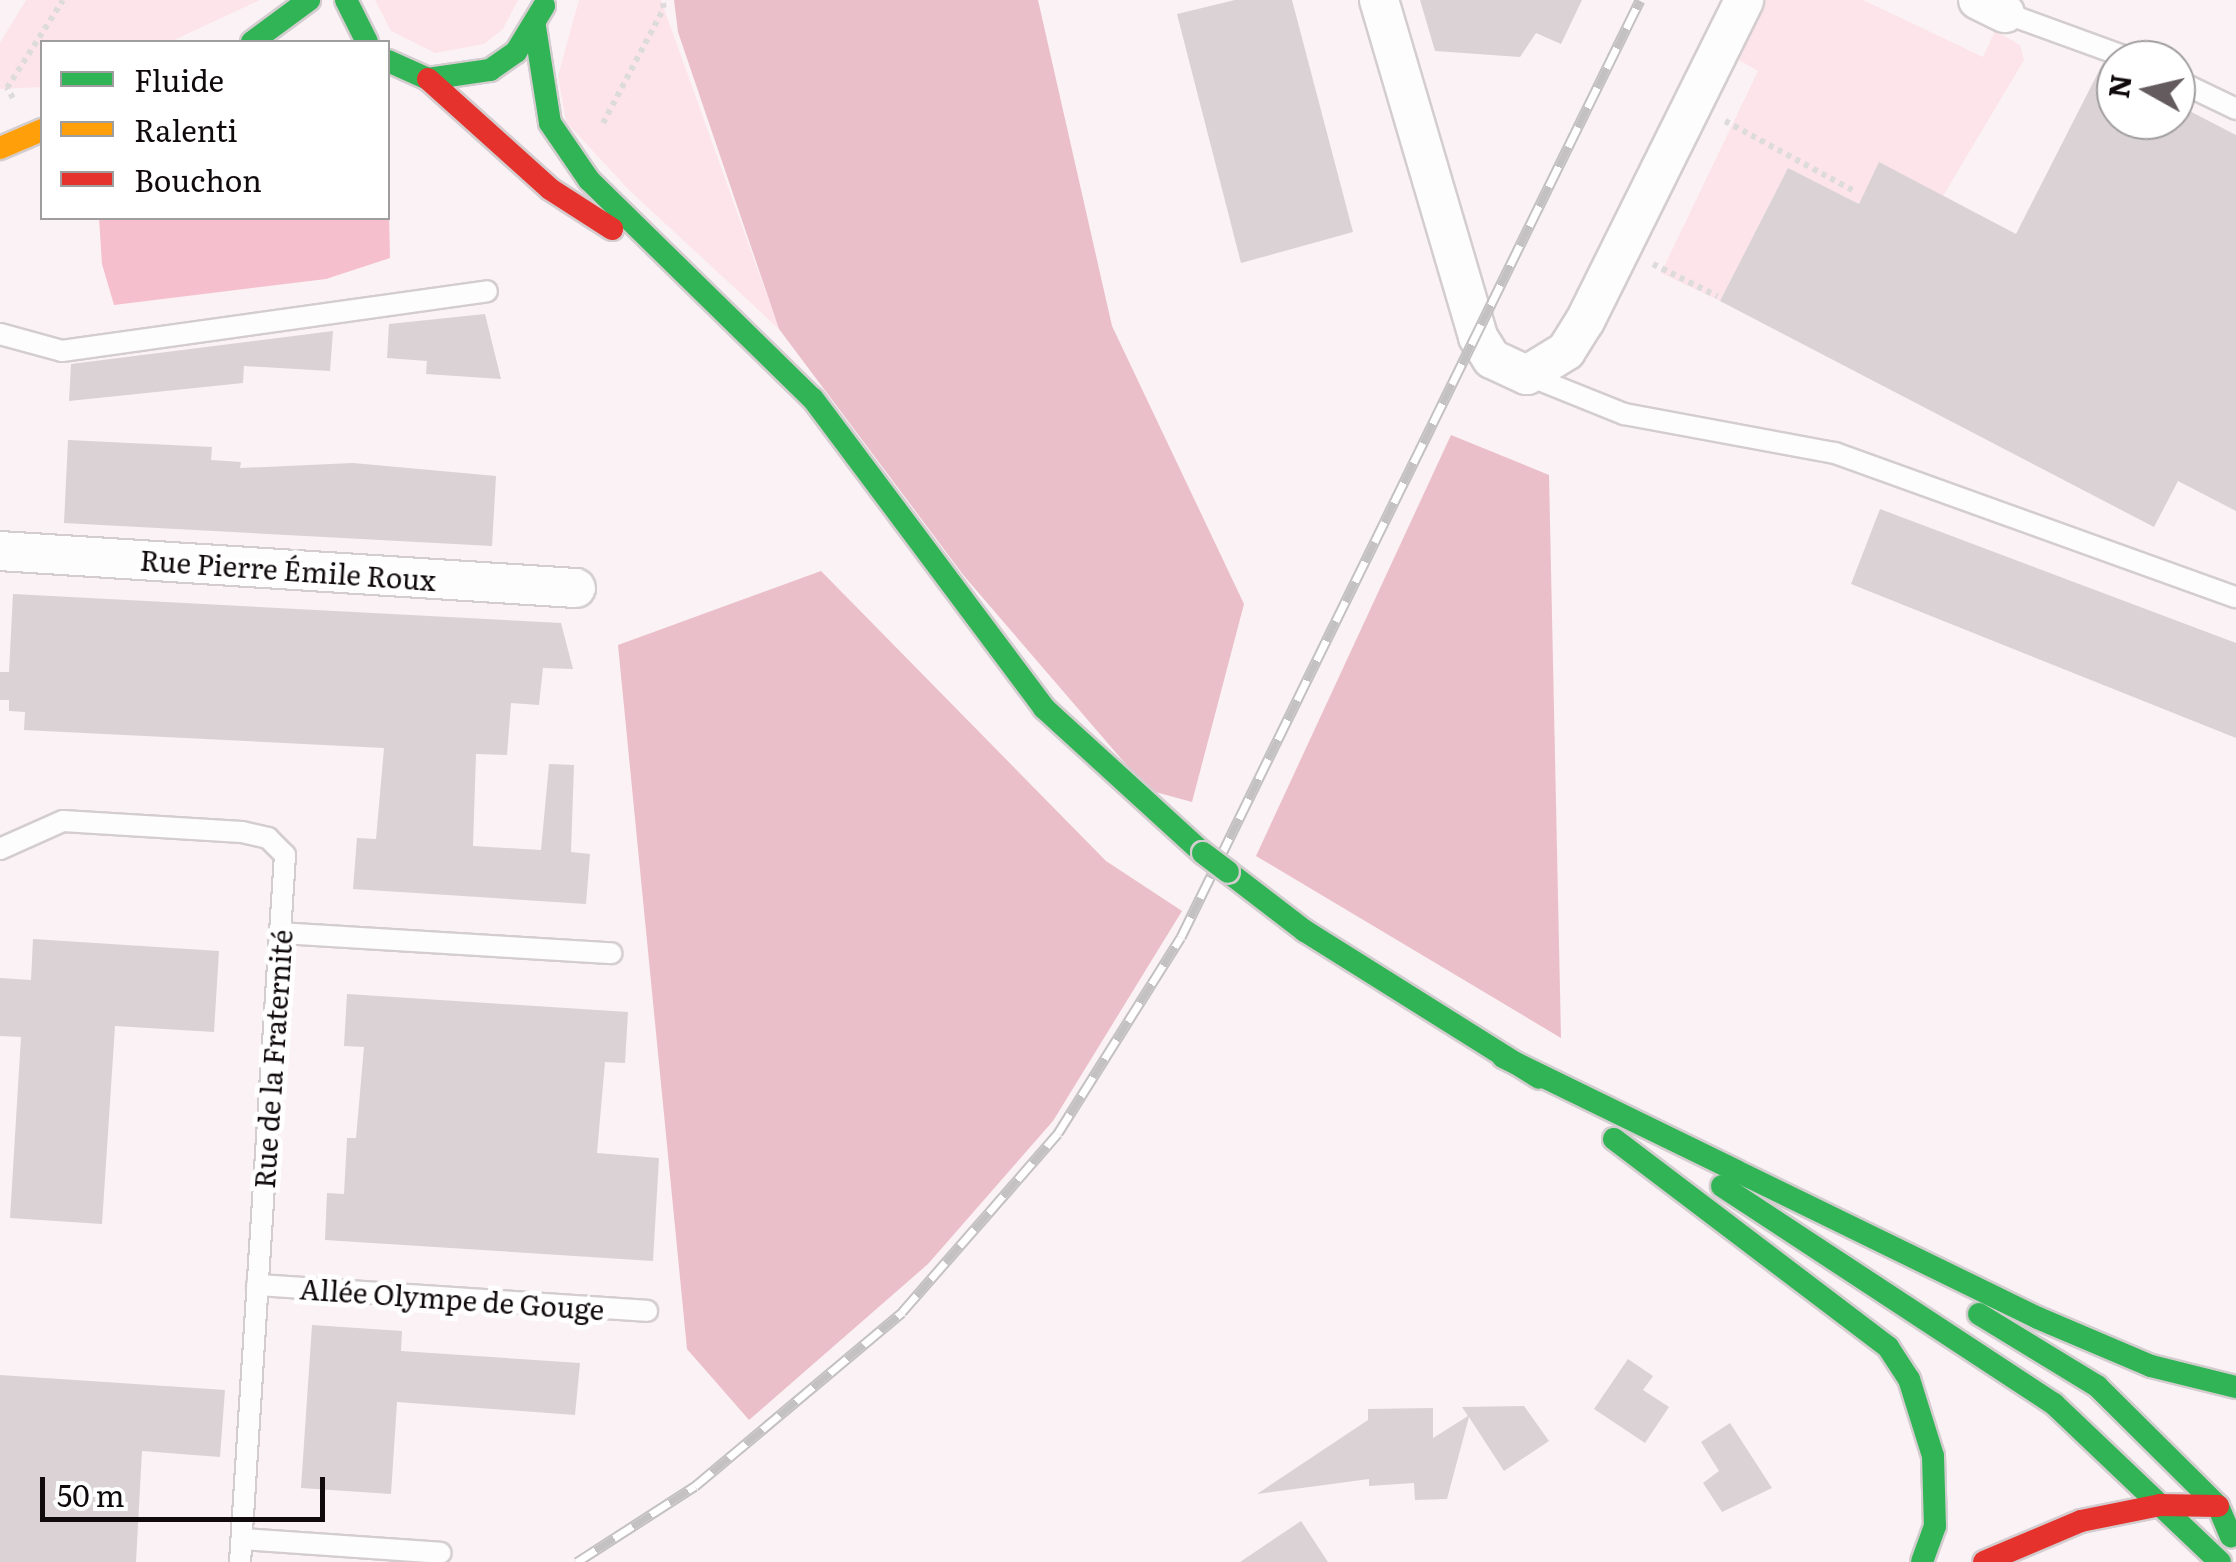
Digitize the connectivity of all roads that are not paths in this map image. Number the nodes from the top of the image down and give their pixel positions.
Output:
1 (309, 0) edge
2 (346, 0) edge
3 (546, 0) edge
4 (1379, 0) edge
5 (1744, 0) edge
6 (1991, 6) edge
7 (535, 27) junction
8 (255, 40) edge
9 (366, 40) edge
10 (2096, 46) edge
11 (390, 62) edge
12 (428, 78) junction
13 (2196, 90) edge
14 (2236, 109) edge
15 (38, 132) edge
16 (0, 148) edge
17 (681, 272) junction
18 (487, 292) dead end
19 (0, 334) edge
20 (1528, 374) junction
21 (0, 551) edge
22 (576, 588) dead end
23 (2236, 597) edge
24 (0, 850) edge
25 (280, 933) junction
26 (611, 954) dead end
27 (1503, 1057) junction
28 (1762, 1210) junction
29 (258, 1285) junction
30 (648, 1311) dead end
31 (2236, 1387) edge
32 (2224, 1496) junction
33 (2160, 1504) junction
34 (242, 1539) junction
35 (2236, 1547) edge
36 (441, 1553) dead end
37 (2211, 1554) edge
38 (240, 1562) edge
39 (1922, 1562) edge
40 (1984, 1562) edge

1 - 8 street
2 - 9 street
3 - 7 street
4 - 20 street
5 - 20 street
6 - 10 lane
7 - 12 street
7 - 17 street
11 - 12 street
12 - 17 street
13 - 14 lane
15 - 16 street
17 - 27 street, bridge
18 - 19 lane
20 - 23 lane
21 - 22 street, Rue Pierre Émile Roux
24 - 25 lane, Rue de la Fraternité
25 - 26 lane
25 - 29 lane, Rue de la Fraternité
27 - 28 street
27 - 31 street
27 - 39 street
28 - 32 street
28 - 33 street
29 - 30 lane, Allée Olympe de Gouge
29 - 34 lane, Rue de la Fraternité
32 - 33 street
32 - 35 street
32 - 37 street
33 - 37 street
33 - 40 street
34 - 36 lane
34 - 38 lane, Rue de la Fraternité

